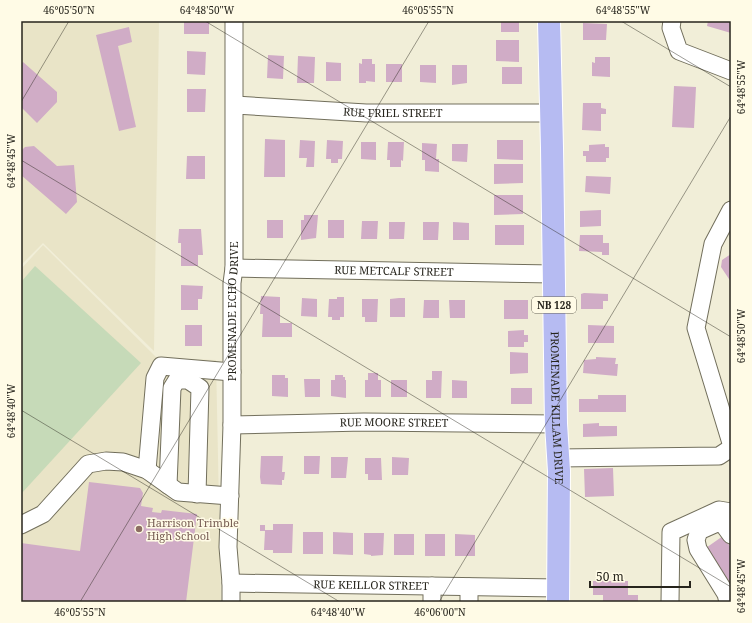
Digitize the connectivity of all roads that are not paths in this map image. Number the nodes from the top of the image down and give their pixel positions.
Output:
1 (234, 21) edge
2 (549, 21) edge
3 (672, 21) edge
4 (731, 71) edge
5 (235, 105) junction
6 (551, 113) junction
7 (731, 210) edge
8 (234, 268) junction
9 (554, 274) junction
10 (232, 372) junction
11 (556, 424) junction
12 (232, 425) junction
13 (731, 444) edge
14 (731, 448) edge
15 (558, 458) junction
16 (147, 470) junction
17 (168, 484) junction
18 (197, 494) junction
19 (230, 496) junction
20 (731, 512) edge
21 (21, 525) edge
22 (731, 534) edge
23 (231, 583) junction
24 (469, 594) edge
25 (558, 595) edge
26 (231, 602) edge
27 (670, 602) edge
28 (728, 602) edge

1 - 5 street, PROMENADE ECHO DRIVE
2 - 6 main road, PROMENADE KILLAM DRIVE / NB 128
3 - 4 street
5 - 6 street, RUE FRIEL STREET
5 - 8 street, PROMENADE ECHO DRIVE
6 - 9 main road, PROMENADE KILLAM DRIVE / NB 128
7 - 13 street
8 - 9 street, RUE METCALF STREET
8 - 10 street, PROMENADE ECHO DRIVE
9 - 11 main road, PROMENADE KILLAM DRIVE / NB 128
10 - 12 street, PROMENADE ECHO DRIVE
10 - 16 street
11 - 12 street, RUE MOORE STREET
11 - 15 main road, PROMENADE KILLAM DRIVE / NB 128
12 - 19 street, PROMENADE ECHO DRIVE
14 - 15 street
15 - 25 main road, PROMENADE KILLAM DRIVE / NB 128
16 - 17 street
16 - 21 street
17 - 18 street
17 - 18 street
18 - 19 street
19 - 23 street, PROMENADE ECHO DRIVE
20 - 27 street
22 - 28 street
23 - 24 street, RUE KEILLOR STREET
23 - 26 street, PROMENADE ECHO DRIVE
24 - 25 street, RUE KEILLOR STREET

